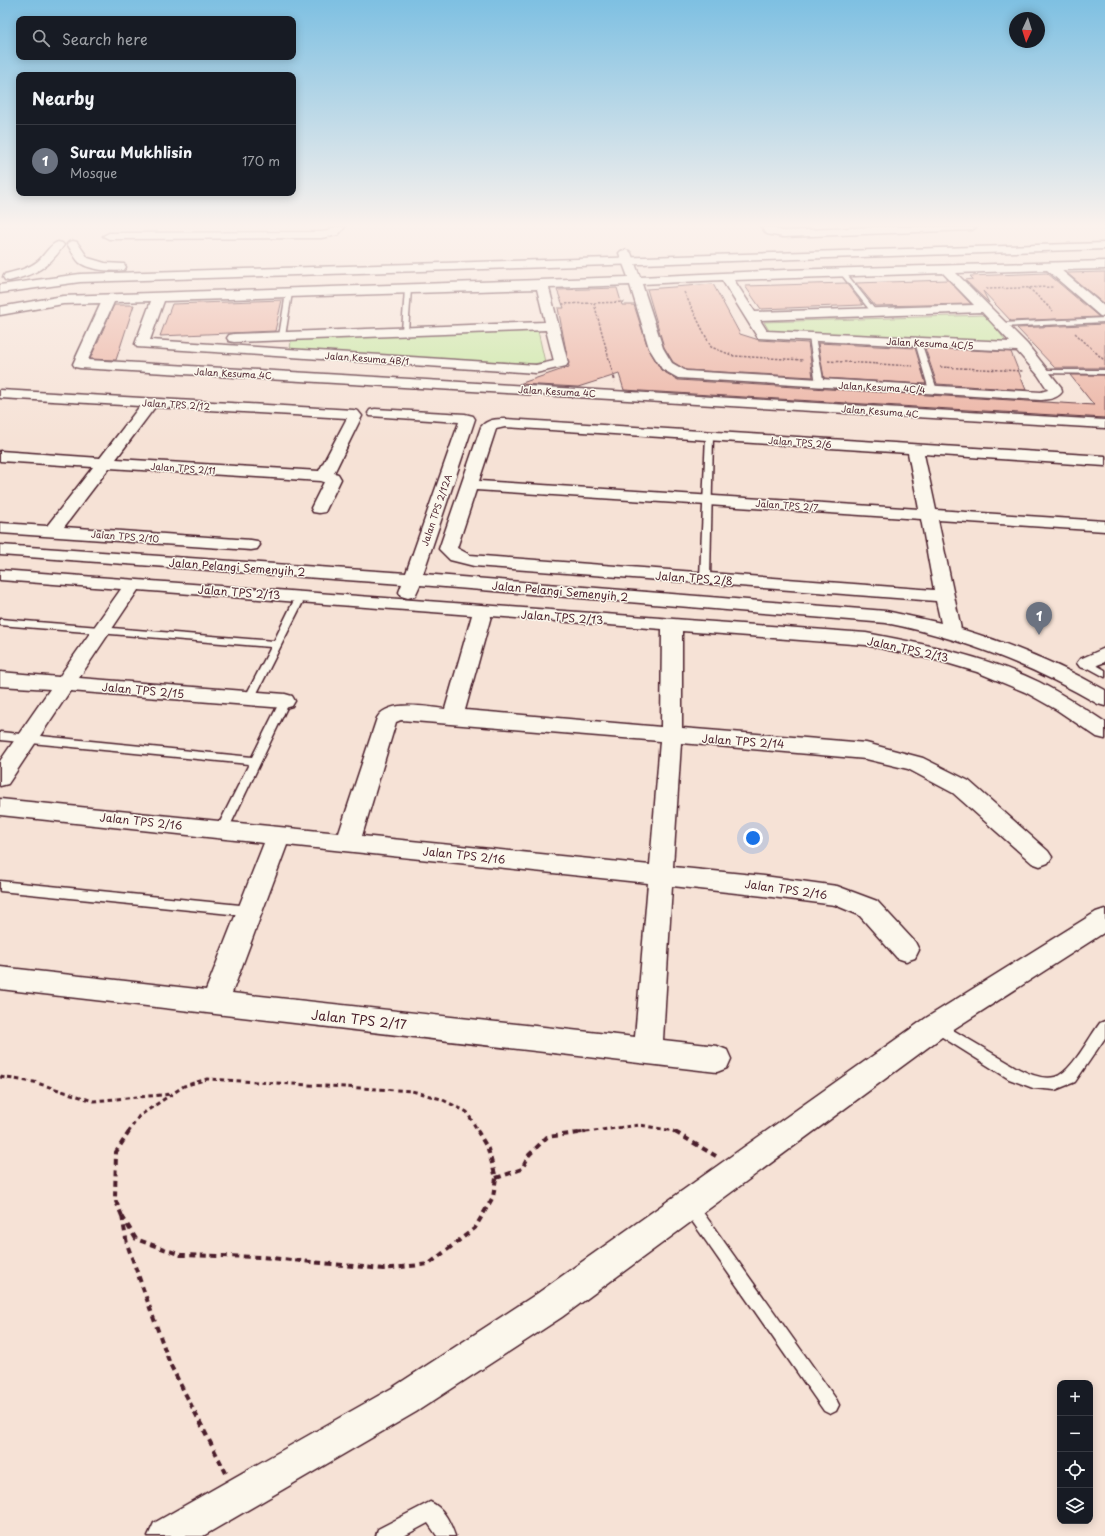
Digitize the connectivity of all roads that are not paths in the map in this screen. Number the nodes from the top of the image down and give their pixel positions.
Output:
1 (109, 299) junction
2 (117, 299) edge
3 (158, 299) edge
4 (288, 299) edge
5 (407, 299) edge
6 (546, 299) edge
7 (641, 299) edge
8 (740, 299) edge
9 (863, 299) edge
10 (976, 299) edge
11 (1100, 303) edge
12 (985, 308) junction
13 (0, 311) edge
14 (874, 312) junction
15 (1105, 313) edge
16 (752, 316) junction
17 (1105, 320) edge
18 (1002, 325) junction
19 (552, 326) junction
20 (405, 331) junction
21 (282, 336) junction
22 (812, 338) junction
23 (143, 341) junction
24 (918, 342) junction
25 (1022, 347) junction
26 (281, 353) junction
27 (1043, 372) junction
28 (1105, 372) edge
29 (820, 384) junction
30 (175, 388) dead end
31 (933, 390) junction
32 (0, 394) edge
33 (157, 403) junction
34 (375, 413) dead end
35 (1105, 424) edge
36 (709, 436) junction
37 (915, 449) junction
38 (0, 456) edge
39 (104, 463) junction
40 (1103, 464) edge
41 (324, 477) junction
42 (469, 485) junction
43 (707, 500) junction
44 (319, 508) dead end
45 (928, 514) junction
46 (1105, 526) edge
47 (0, 528) edge
48 (51, 531) junction
49 (250, 545) dead end
50 (0, 550) edge
51 (35, 552) junction
52 (0, 575) edge
53 (705, 578) junction
54 (412, 579) junction
55 (133, 584) junction
56 (301, 596) junction
57 (945, 596) junction
58 (404, 604) junction
59 (483, 611) junction
60 (0, 622) edge
61 (672, 625) junction
62 (101, 631) junction
63 (952, 632) junction
64 (276, 644) junction
65 (1105, 654) edge
66 (1087, 663) joint
67 (1105, 674) edge
68 (0, 679) edge
69 (64, 684) junction
70 (1105, 698) edge
71 (249, 699) junction
72 (286, 702) joint
73 (453, 716) junction
74 (1105, 732) edge
75 (0, 736) edge
76 (671, 736) junction
77 (27, 738) junction
78 (257, 760) junction
79 (0, 778) edge
80 (0, 807) edge
81 (222, 830) junction
82 (279, 836) junction
83 (348, 843) junction
84 (1040, 856) dead end
85 (661, 875) junction
86 (0, 886) edge
87 (250, 912) junction
88 (1105, 919) edge
89 (906, 950) dead end
90 (0, 978) edge
91 (215, 1002) junction
92 (936, 1026) junction
93 (1105, 1027) edge
94 (648, 1051) junction
95 (717, 1059) dead end
96 (689, 1205) junction
97 (830, 1405) dead end
98 (167, 1536) edge
99 (385, 1536) edge
100 (446, 1536) edge

1 - 2 street
1 - 13 street
1 - 35 street, Jalan Kesuma 4C
3 - 23 street
4 - 21 lane
5 - 20 lane
6 - 19 street, Jalan Kesuma 4B/1
7 - 29 street, Jalan Kesuma 4C/4
8 - 16 street, Jalan Kesuma 4C/5
9 - 14 lane
10 - 12 street, Jalan Kesuma 4C/4
11 - 15 street
12 - 14 street
12 - 18 street, Jalan Kesuma 4C/4
14 - 16 street
16 - 22 street, Jalan Kesuma 4C/5
17 - 18 lane
18 - 25 street, Jalan Kesuma 4C/4
19 - 20 street
19 - 26 street, Jalan Kesuma 4B/1
20 - 21 street
21 - 23 street
21 - 26 street
22 - 24 street, Jalan Kesuma 4C/5
22 - 29 lane
23 - 26 street, Jalan Kesuma 4B/1
24 - 25 street, Jalan Kesuma 4C/5
24 - 31 lane
25 - 27 street, Jalan Kesuma 4C/4
27 - 28 lane
27 - 31 street, Jalan Kesuma 4C/4
29 - 31 street, Jalan Kesuma 4C/4
30 - 33 street
32 - 33 street, Jalan TPS 2/12
33 - 39 street
33 - 41 street, Jalan TPS 2/12
34 - 54 street, Jalan TPS 2/12A
36 - 37 street, Jalan TPS 2/6
36 - 42 street, Jalan TPS 2/6
36 - 43 lane
37 - 40 street, Jalan TPS 2/6
37 - 45 street
38 - 39 street, Jalan TPS 2/11
39 - 41 street, Jalan TPS 2/11
39 - 48 street
41 - 44 street
42 - 43 street, Jalan TPS 2/7
42 - 53 street, Jalan TPS 2/8
43 - 45 street, Jalan TPS 2/7
43 - 53 lane
45 - 46 street, Jalan TPS 2/7
45 - 57 street
47 - 48 street, Jalan TPS 2/10
48 - 49 street, Jalan TPS 2/10
48 - 51 street
50 - 51 street, Jalan Pelangi Semenyih 2
51 - 54 street, Jalan Pelangi Semenyih 2
52 - 55 street, Jalan TPS 2/13
53 - 57 street, Jalan TPS 2/8
54 - 58 street, Jalan TPS 2/12A
54 - 63 street, Jalan Pelangi Semenyih 2
55 - 56 street, Jalan TPS 2/13
55 - 62 street
56 - 58 street, Jalan TPS 2/13
56 - 64 lane
57 - 63 street
58 - 59 street, Jalan TPS 2/13
59 - 61 street, Jalan TPS 2/13
59 - 73 street
60 - 62 lane
61 - 74 street, Jalan TPS 2/13
61 - 76 street
62 - 64 lane
62 - 69 street
63 - 70 street, Jalan Pelangi Semenyih 2
64 - 71 lane
65 - 66 street
66 - 67 lane
68 - 69 street, Jalan TPS 2/15
69 - 71 street, Jalan TPS 2/15
69 - 77 street
71 - 72 street, Jalan TPS 2/15
72 - 78 lane
73 - 76 street, Jalan TPS 2/14
73 - 83 street, Jalan TPS 2/14
75 - 77 lane
76 - 84 street, Jalan TPS 2/14
76 - 85 street
77 - 78 lane
77 - 79 street
78 - 81 lane
80 - 81 street, Jalan TPS 2/16
81 - 82 street, Jalan TPS 2/16
82 - 83 street, Jalan TPS 2/16
82 - 87 street
83 - 85 street, Jalan TPS 2/16
85 - 89 street, Jalan TPS 2/16
85 - 94 street
86 - 87 lane
87 - 91 street
88 - 92 street
90 - 91 street, Jalan TPS 2/17
91 - 94 street, Jalan TPS 2/17
92 - 93 lane
92 - 96 street
94 - 95 street, Jalan TPS 2/17
96 - 97 lane
96 - 98 street
99 - 100 lane

